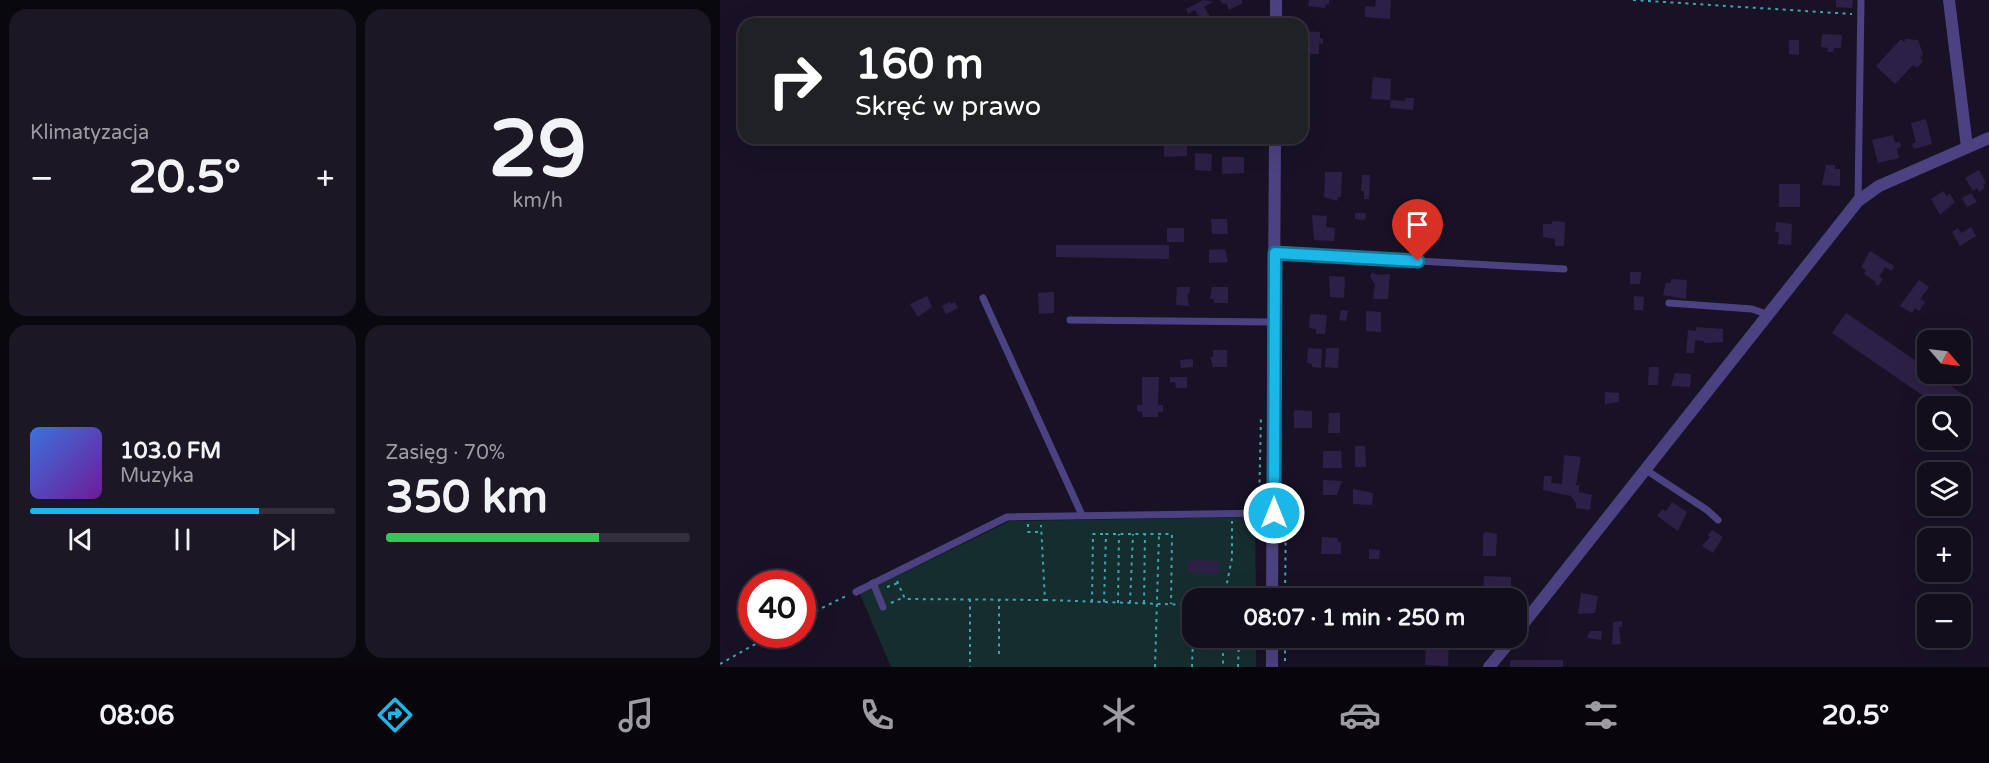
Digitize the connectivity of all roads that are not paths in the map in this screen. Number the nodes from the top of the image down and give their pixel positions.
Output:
1 (1276, 0) edge
2 (1861, 0) edge
3 (1949, 0) edge
4 (1276, 18) edge
5 (1989, 138) edge
6 (1275, 144) edge
7 (1967, 147) junction
8 (1858, 201) junction
9 (1275, 253) junction
10 (1564, 269) dead end
11 (983, 298) dead end
12 (1669, 303) dead end
13 (1769, 315) junction
14 (1070, 320) dead end
15 (1275, 322) junction
16 (1646, 470) junction
17 (1274, 513) junction
18 (1082, 515) junction
19 (1718, 520) dead end
20 (873, 583) junction
21 (1272, 588) edge
22 (855, 592) road end
23 (883, 608) road end
24 (1527, 620) edge
25 (1272, 648) edge
26 (1505, 648) edge
27 (1272, 667) edge
28 (1489, 667) edge

1 - 4 street
2 - 8 lane
3 - 7 street
5 - 7 street
6 - 9 street
7 - 8 street
8 - 13 street
9 - 10 lane
9 - 15 street
11 - 18 lane
12 - 13 lane
13 - 16 street
14 - 15 lane
15 - 17 street
16 - 19 lane
16 - 24 street
17 - 18 lane
17 - 21 street
18 - 20 lane
20 - 22 lane
20 - 23 lane
25 - 27 street
26 - 28 street

